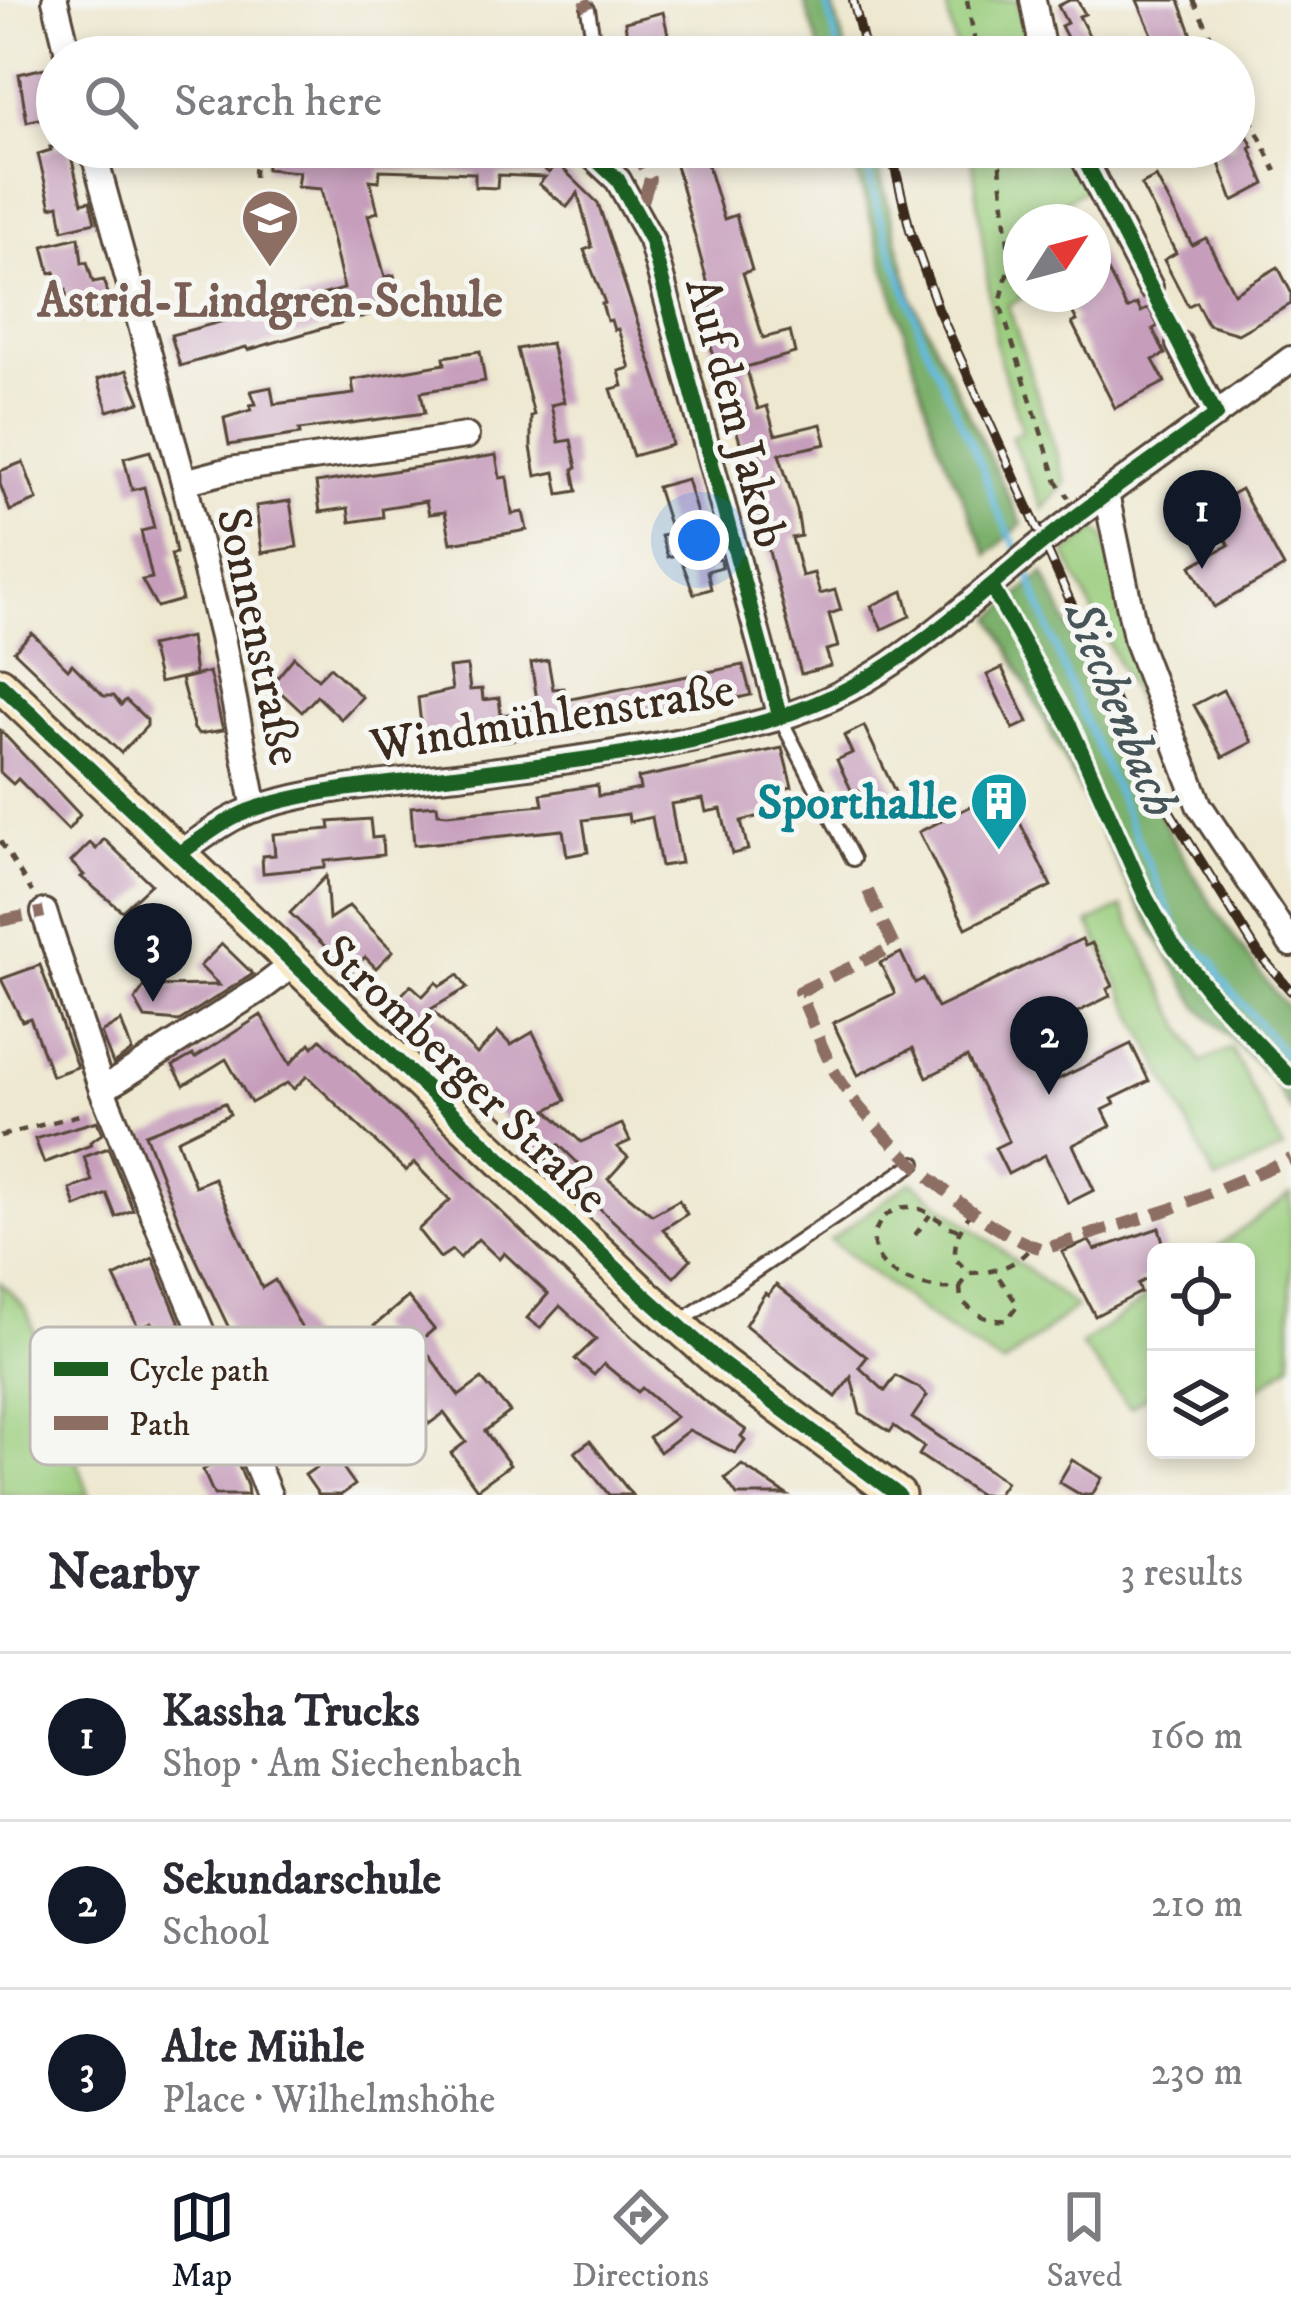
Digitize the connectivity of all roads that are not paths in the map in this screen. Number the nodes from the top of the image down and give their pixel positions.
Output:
1 (55, 0) edge
2 (1033, 0) edge
3 (587, 9) dead end
4 (64, 36) edge
5 (592, 36) edge
6 (1040, 36) edge
7 (98, 168) edge
8 (605, 168) edge
9 (1089, 168) edge
10 (1150, 287) dead end
11 (1179, 344) dead end
12 (1291, 358) edge
13 (1216, 416) junction
14 (466, 436) dead end
15 (184, 482) junction
16 (1106, 494) junction
17 (0, 684) edge
18 (780, 717) junction
19 (255, 808) junction
20 (179, 854) junction
21 (853, 859) dead end
22 (44, 912) road end
23 (1291, 944) edge
24 (295, 963) junction
25 (105, 1096) junction
26 (915, 1163) dead end
27 (677, 1324) junction
28 (200, 1327) edge
29 (257, 1465) edge
30 (269, 1495) edge
31 (898, 1495) edge

1 - 4 street
2 - 6 street
3 - 5 lane
7 - 15 street, Sonnenstraße
8 - 18 street, Auf dem Jakob
9 - 10 street
11 - 13 street
12 - 13 street, Windmühlenstraße
13 - 16 street, Windmühlenstraße
14 - 15 street, Sonnenstraße
15 - 19 street, Sonnenstraße
16 - 18 street, Windmühlenstraße
16 - 23 street
17 - 20 main road, Stromberger Straße
18 - 19 street, Windmühlenstraße
18 - 21 lane
19 - 20 street, Windmühlenstraße
20 - 24 main road, Stromberger Straße
22 - 25 street
24 - 25 street
24 - 27 main road, Stromberger Straße
25 - 28 street
26 - 27 lane
27 - 31 main road, Stromberger Straße
29 - 30 street

